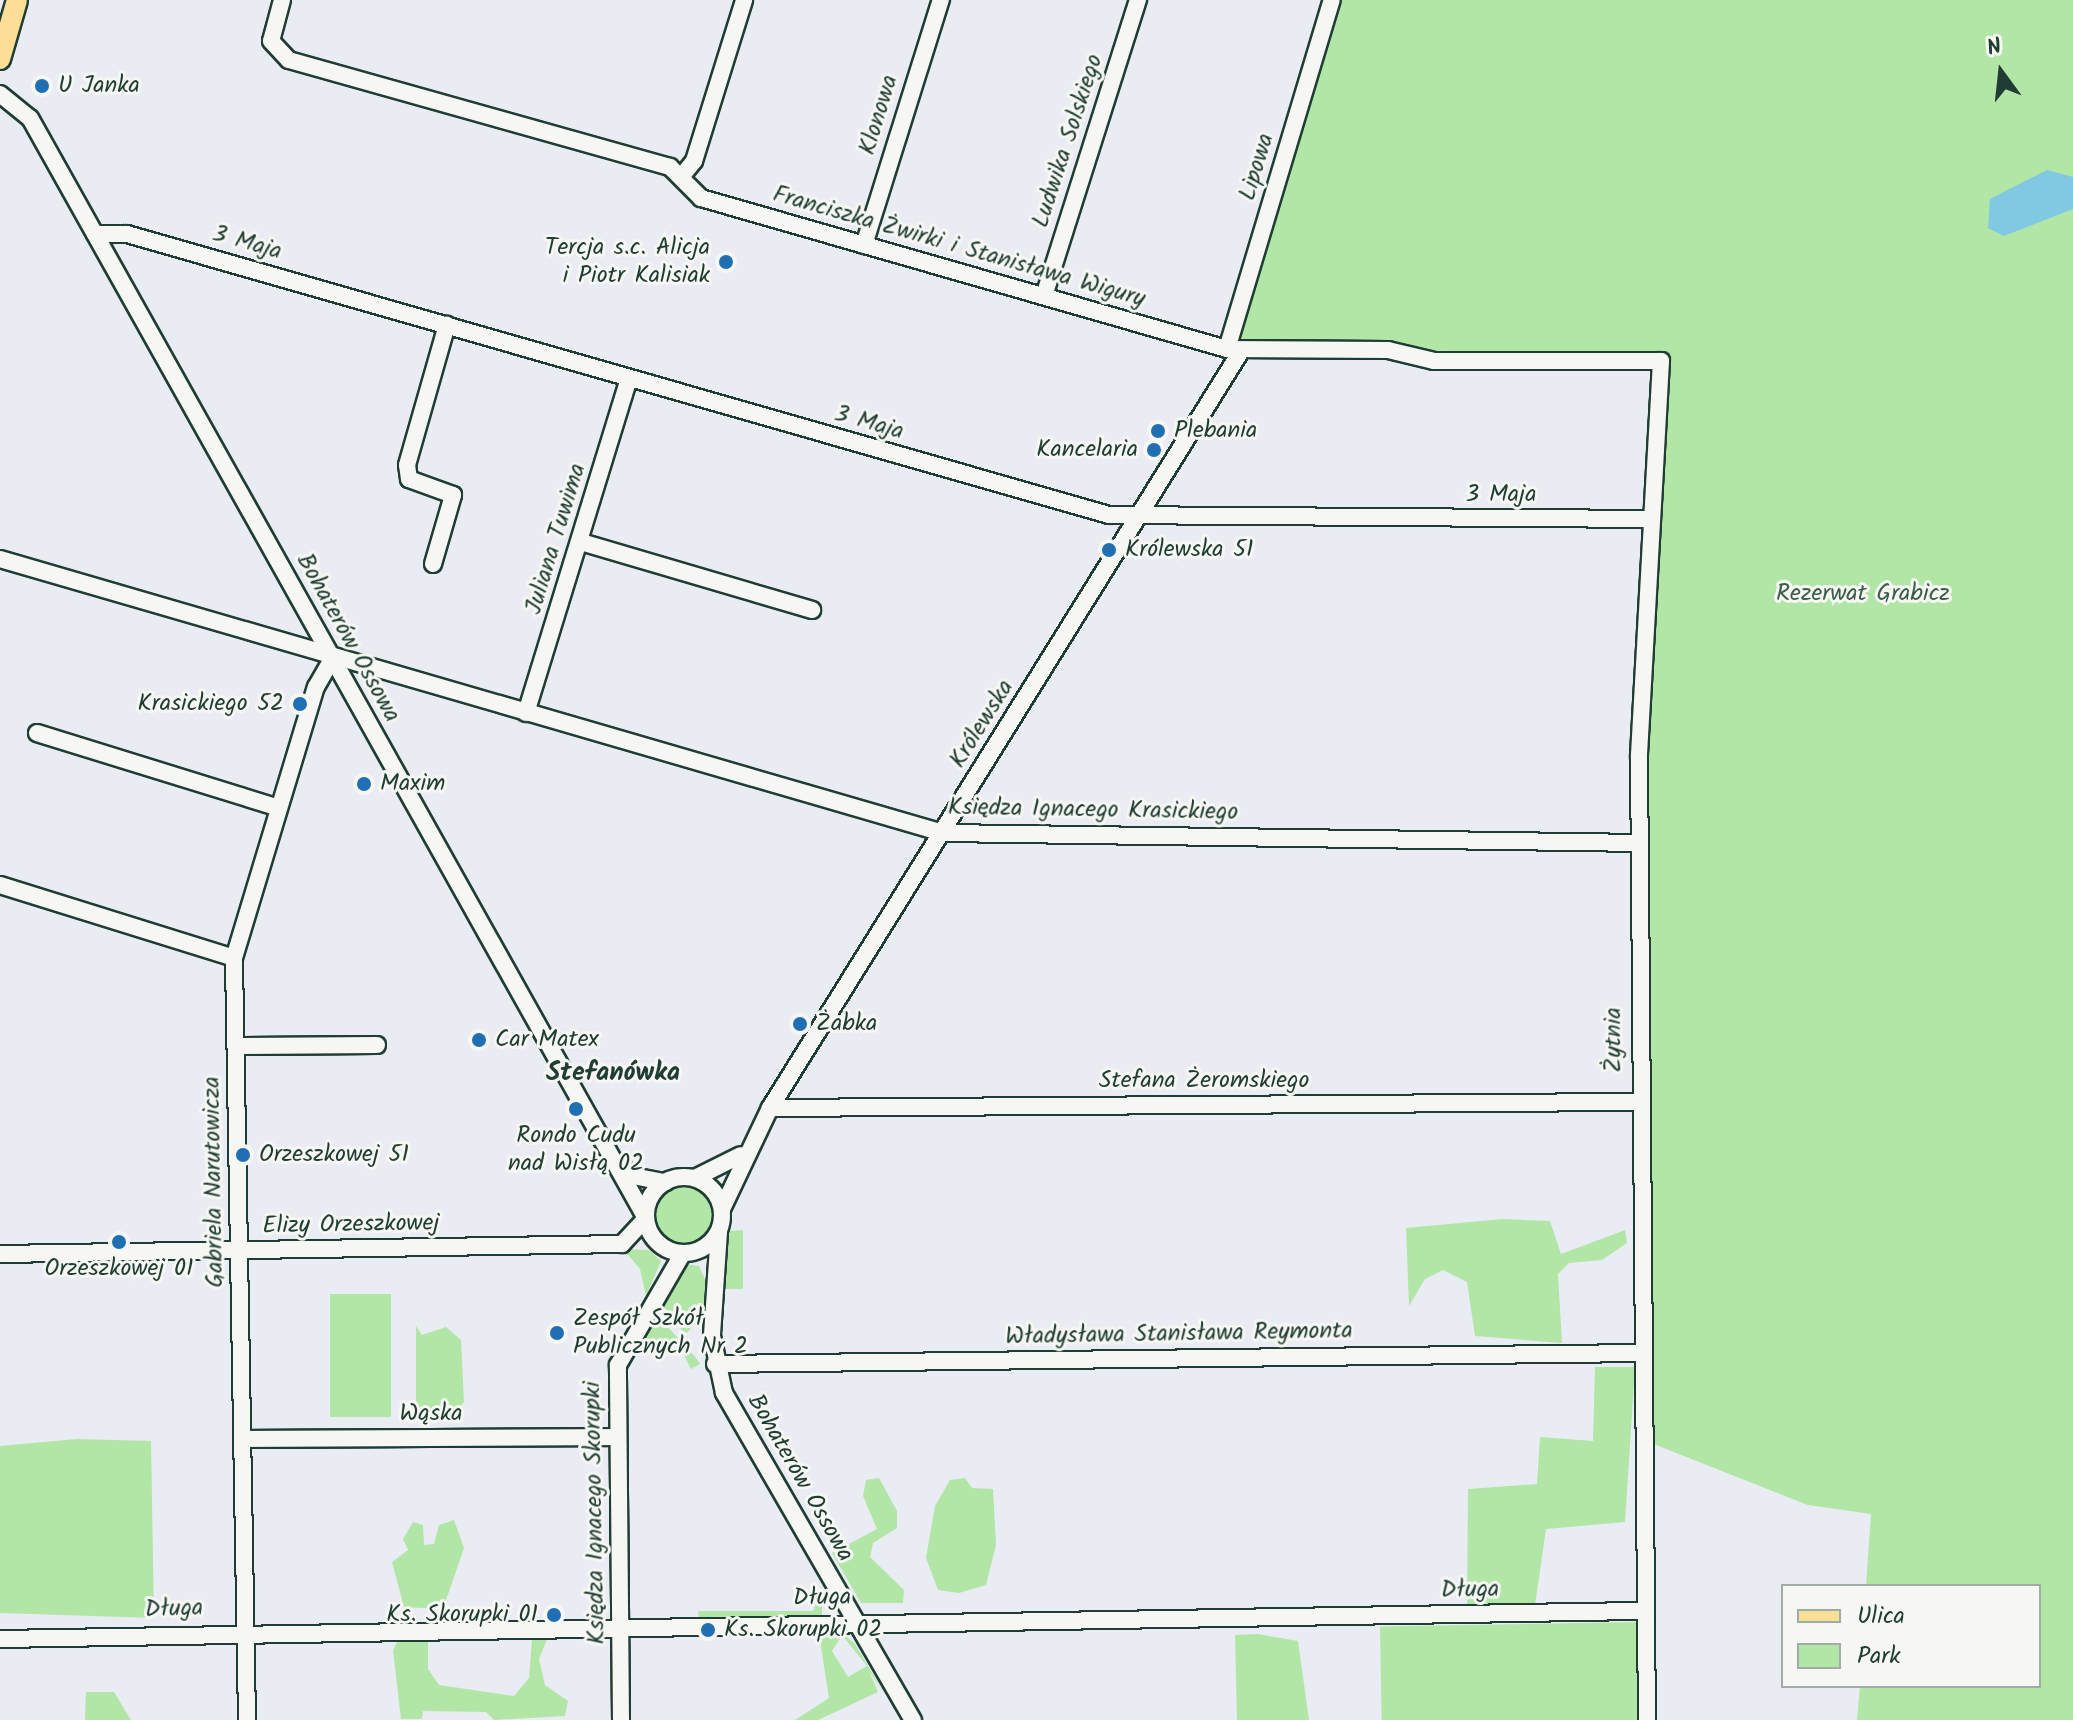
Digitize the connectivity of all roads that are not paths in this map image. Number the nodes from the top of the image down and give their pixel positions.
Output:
1 (17, 0) edge
2 (282, 0) edge
3 (744, 0) edge
4 (941, 0) edge
5 (1138, 0) edge
6 (1332, 0) edge
7 (0, 59) edge
8 (0, 94) edge
9 (681, 177) junction
10 (95, 234) junction
11 (864, 245) junction
12 (1044, 296) junction
13 (447, 325) junction
14 (1234, 350) junction
15 (1661, 361) joint
16 (629, 378) junction
17 (1139, 518) junction
18 (1652, 519) junction
19 (581, 542) junction
20 (0, 559) edge
21 (433, 564) dead end
22 (812, 610) dead end
23 (332, 659) junction
24 (526, 713) junction
25 (37, 733) dead end
26 (279, 808) junction
27 (943, 833) junction
28 (1638, 843) junction
29 (0, 885) edge
30 (234, 958) junction
31 (377, 1045) dead end
32 (236, 1046) junction
33 (1638, 1102) junction
34 (770, 1108) junction
35 (745, 1152) junction
36 (615, 1161) junction
37 (695, 1178) junction
38 (665, 1182) junction
39 (722, 1209) junction
40 (644, 1218) junction
41 (719, 1232) junction
42 (663, 1247) junction
43 (238, 1251) junction
44 (688, 1252) junction
45 (0, 1254) edge
46 (668, 1271) junction
47 (715, 1288) junction
48 (1643, 1353) junction
49 (715, 1364) junction
50 (618, 1437) junction
51 (244, 1439) junction
52 (1645, 1611) junction
53 (855, 1622) junction
54 (620, 1623) junction
55 (246, 1631) junction
56 (0, 1639) edge
57 (247, 1720) edge
58 (621, 1720) edge
59 (913, 1720) edge
60 (1647, 1720) edge

1 - 7 main road
2 - 9 street, Franciszka Żwirki i Stanisława Wigury
3 - 9 street
4 - 11 street, Klonowa
5 - 12 street, Ludwika Solskiego
6 - 14 street, Lipowa
8 - 10 street, Bohaterów Ossowa
9 - 11 street, Franciszka Żwirki i Stanisława Wigury
10 - 13 street, 3 Maja
10 - 23 street, Bohaterów Ossowa
11 - 12 street, Franciszka Żwirki i Stanisława Wigury
12 - 14 street, Franciszka Żwirki i Stanisława Wigury
13 - 16 street, 3 Maja
13 - 21 street
14 - 15 street, Franciszka Żwirki i Stanisława Wigury
14 - 17 street, Królewska
15 - 18 street, Żytnia
16 - 17 street, 3 Maja
16 - 19 street, Juliana Tuwima
17 - 18 street, 3 Maja
17 - 27 street, Królewska
18 - 28 street, Żytnia
19 - 22 street
19 - 24 street, Juliana Tuwima
20 - 23 street, Księdza Ignacego Krasickiego
23 - 24 street, Księdza Ignacego Krasickiego
23 - 26 street, Gabriela Narutowicza
23 - 36 street, Bohaterów Ossowa
24 - 27 street, Księdza Ignacego Krasickiego
25 - 26 street
26 - 30 street, Gabriela Narutowicza
27 - 28 street, Księdza Ignacego Krasickiego
27 - 34 street, Królewska
28 - 33 street, Żytnia
29 - 30 street
30 - 32 street, Gabriela Narutowicza
31 - 32 street
32 - 43 street, Gabriela Narutowicza
33 - 34 street, Stefana Żeromskiego
33 - 48 street, Żytnia
34 - 35 street, Królewska
35 - 37 street
35 - 39 street, Królewska
36 - 38 street
36 - 40 street, Bohaterów Ossowa
37 - 38 street
37 - 39 street
38 - 40 street
39 - 41 street
40 - 42 street
40 - 43 street, Elizy Orzeszkowej
41 - 44 street
41 - 47 street, Bohaterów Ossowa
42 - 44 street
42 - 46 street
43 - 45 street, Elizy Orzeszkowej
43 - 51 street, Gabriela Narutowicza
44 - 46 street, Księdza Ignacego Skorupki
44 - 47 street
46 - 50 street, Księdza Ignacego Skorupki
47 - 49 street, Bohaterów Ossowa
48 - 49 street, Władysława Stanisława Reymonta
48 - 52 street, Żytnia
49 - 53 street, Bohaterów Ossowa
50 - 51 street, Wąska
50 - 54 street, Księdza Ignacego Skorupki
51 - 55 street, Gabriela Narutowicza
52 - 53 street, Długa
52 - 60 street, Żytnia
53 - 54 street, Długa
53 - 59 street, Bohaterów Ossowa
54 - 55 street, Długa
54 - 58 street, Księdza Ignacego Skorupki
55 - 56 street, Długa
55 - 57 street, Gabriela Narutowicza

